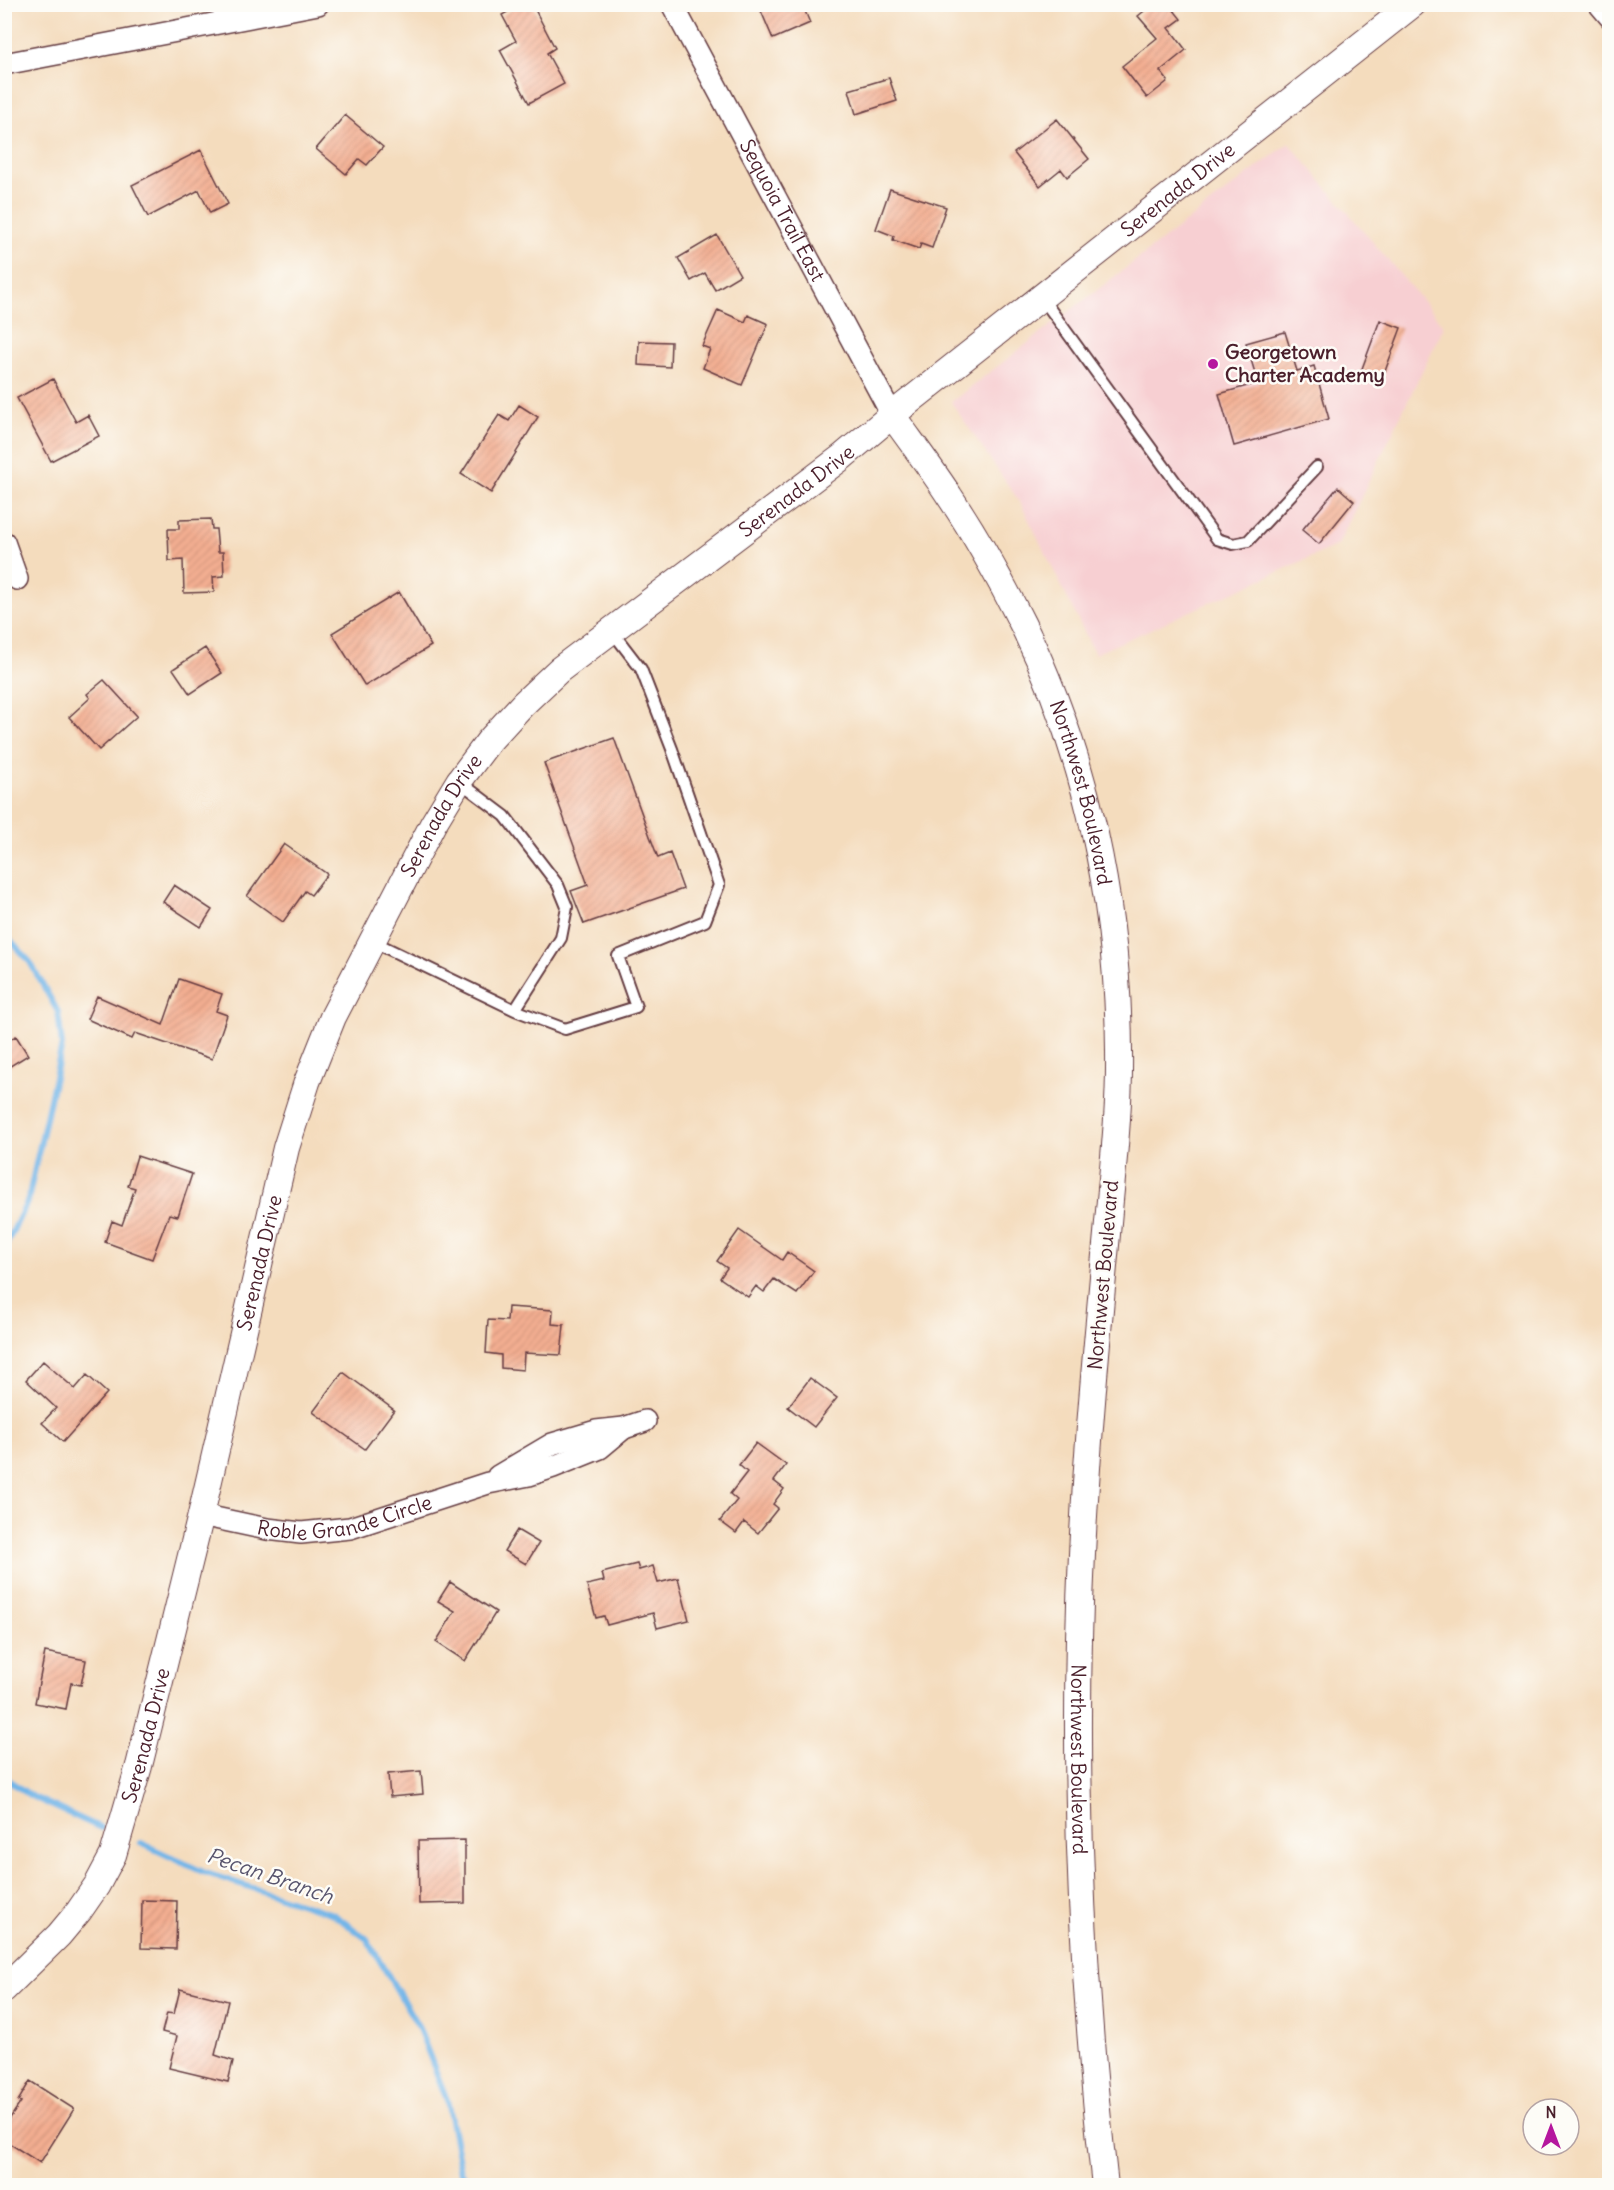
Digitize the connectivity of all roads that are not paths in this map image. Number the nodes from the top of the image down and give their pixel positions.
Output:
1 (318, 4) edge
2 (672, 4) edge
3 (1413, 4) edge
4 (1599, 4) edge
5 (1610, 17) edge
6 (4, 64) edge
7 (1042, 297) junction
8 (892, 415) junction
9 (1317, 467) dead end
10 (4, 542) edge
11 (16, 579) dead end
12 (611, 630) junction
13 (459, 781) junction
14 (372, 940) junction
15 (515, 1010) junction
16 (645, 1421) dead end
17 (201, 1515) junction
18 (4, 1989) edge
19 (1105, 2186) edge

1 - 6 street
2 - 8 street, Sequoia Trail East
3 - 7 street, Serenada Drive
4 - 5 street
7 - 8 street, Serenada Drive
7 - 9 lane
8 - 12 street, Serenada Drive
8 - 19 street, Northwest Boulevard
10 - 11 street
12 - 13 street, Serenada Drive
12 - 15 lane
13 - 14 street, Serenada Drive
13 - 15 lane
14 - 15 lane
14 - 17 street, Serenada Drive
16 - 17 street, Roble Grande Circle
17 - 18 street, Serenada Drive

